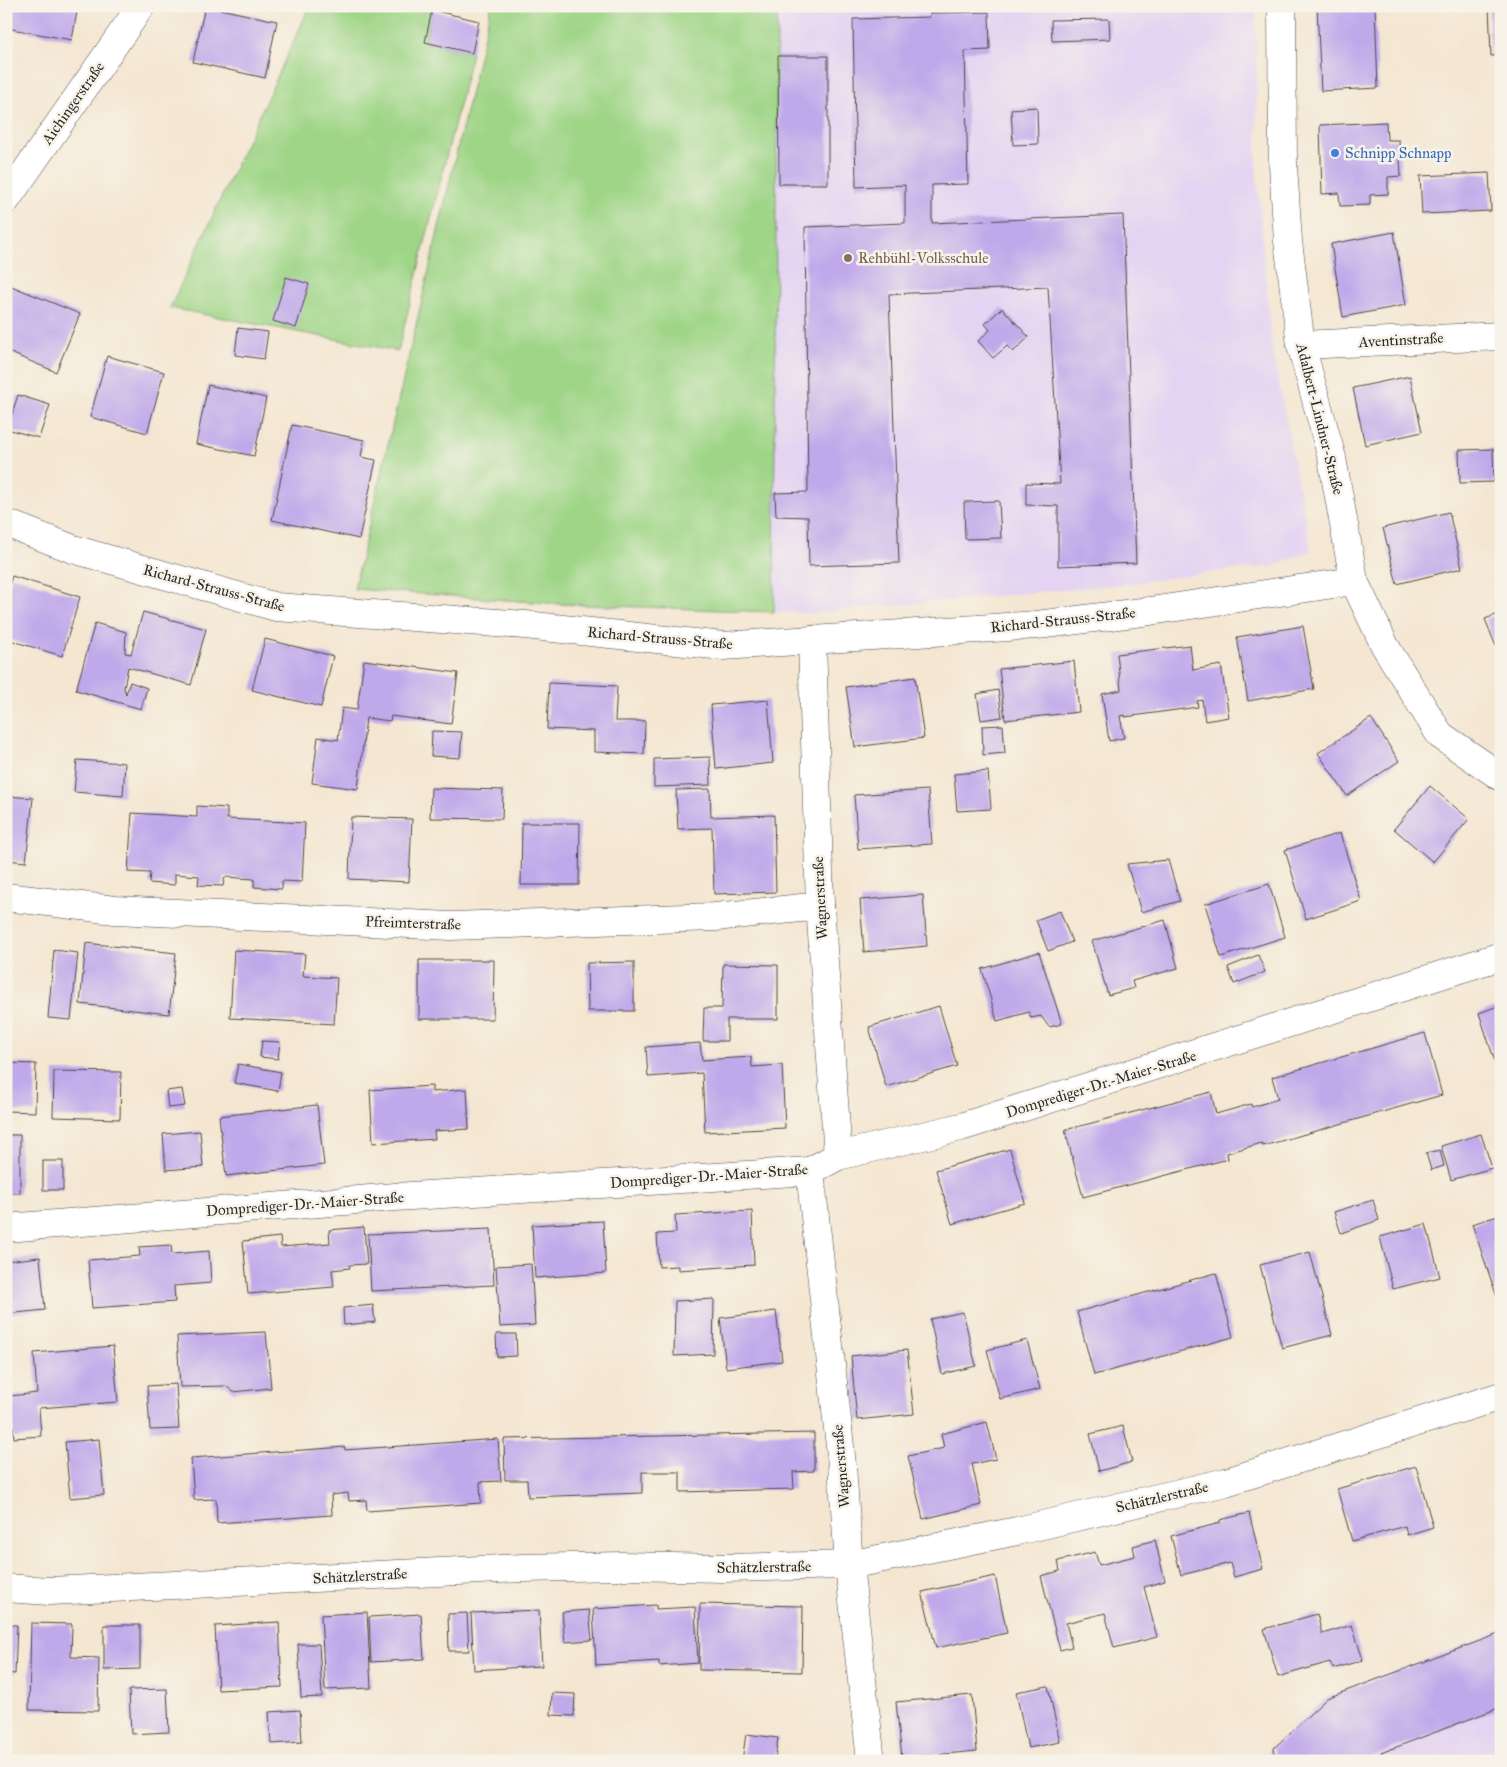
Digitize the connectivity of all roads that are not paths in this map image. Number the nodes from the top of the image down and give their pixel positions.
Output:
1 (141, 6) edge
2 (1282, 6) edge
3 (6, 200) edge
4 (1501, 336) edge
5 (1301, 345) junction
6 (6, 523) edge
7 (1354, 581) junction
8 (812, 640) junction
9 (1501, 777) edge
10 (6, 897) edge
11 (820, 906) junction
12 (1501, 956) edge
13 (838, 1156) junction
14 (810, 1171) junction
15 (6, 1228) edge
16 (1501, 1396) edge
17 (849, 1565) junction
18 (6, 1588) edge
19 (871, 1761) edge

1 - 3 street, Aichingerstraße
2 - 5 street, Adalbert-Lindner-Straße
4 - 5 street, Aventinstraße
5 - 7 street, Adalbert-Lindner-Straße
6 - 8 street, Richard-Strauss-Straße
7 - 8 street, Richard-Strauss-Straße
7 - 9 street, Adalbert-Lindner-Straße
8 - 11 street, Wagnerstraße
10 - 11 street, Pfreimterstraße
11 - 13 street, Wagnerstraße
12 - 13 street, Domprediger-Dr.-Maier-Straße
13 - 14 street, Domprediger-Dr.-Maier-Straße
14 - 15 street, Domprediger-Dr.-Maier-Straße
14 - 17 street, Wagnerstraße
16 - 17 street, Schätzlerstraße
17 - 18 street, Schätzlerstraße
17 - 19 street, Wagnerstraße

